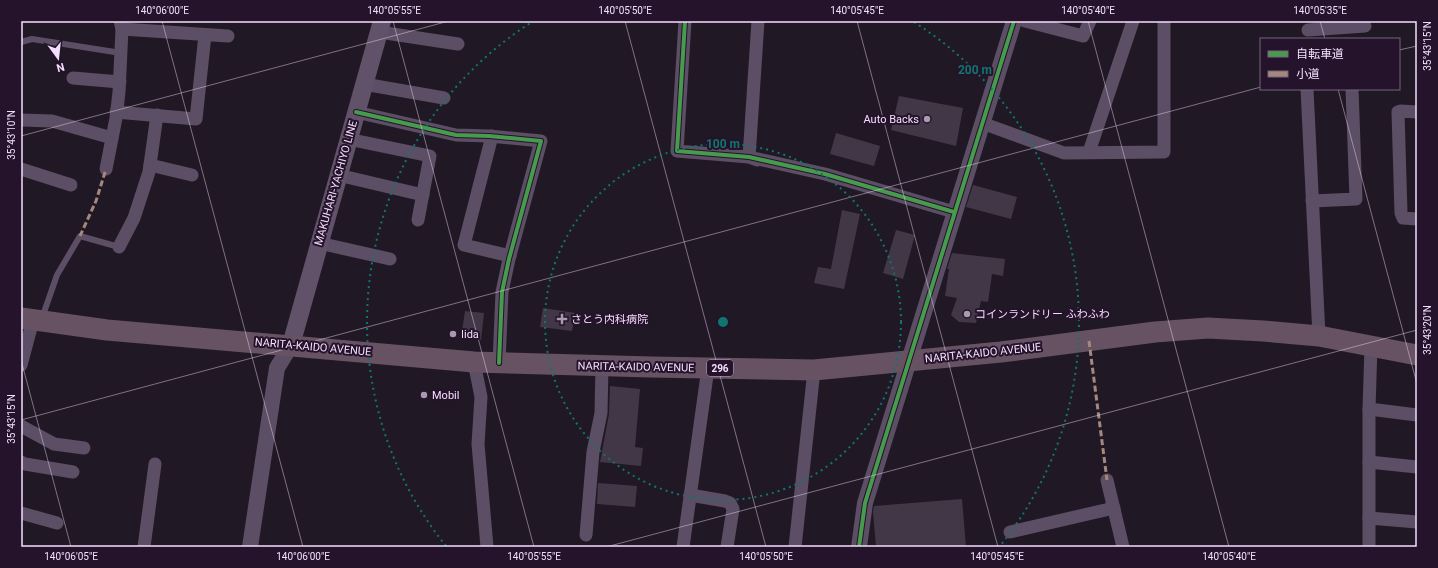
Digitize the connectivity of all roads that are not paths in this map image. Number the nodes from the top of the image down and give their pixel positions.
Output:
1 (685, 21) edge
2 (758, 21) edge
3 (1014, 21) edge
4 (1025, 21) edge
5 (1090, 21) edge
6 (1133, 21) edge
7 (1164, 21) edge
8 (121, 25) edge
9 (381, 26) edge
10 (1365, 26) dead end
11 (1308, 30) edge
12 (205, 35) junction
13 (228, 36) dead end
14 (21, 42) edge
15 (458, 44) dead end
16 (121, 53) junction
17 (73, 78) dead end
18 (120, 82) junction
19 (364, 84) junction
20 (1307, 90) edge
21 (1352, 90) edge
22 (444, 98) dead end
23 (116, 112) junction
24 (356, 112) junction
25 (1417, 112) edge
26 (157, 115) junction
27 (21, 120) edge
28 (982, 124) junction
29 (492, 136) junction
30 (112, 138) junction
31 (348, 138) junction
32 (1089, 152) junction
33 (749, 157) junction
34 (150, 165) junction
35 (106, 169) dead end
36 (21, 170) edge
37 (192, 175) dead end
38 (338, 175) junction
39 (71, 185) dead end
40 (423, 195) junction
41 (1312, 201) junction
42 (954, 212) junction
43 (1417, 219) edge
44 (418, 220) dead end
45 (319, 243) junction
46 (119, 247) joint
47 (510, 256) junction
48 (390, 259) dead end
49 (32, 320) edge
50 (1319, 336) junction
51 (290, 345) junction
52 (1372, 346) junction
53 (1417, 355) edge
54 (908, 361) junction
55 (474, 362) junction
56 (499, 363) junction
57 (21, 365) edge
58 (602, 366) junction
59 (708, 368) junction
60 (814, 370) junction
61 (1369, 409) junction
62 (1417, 415) edge
63 (21, 426) edge
64 (84, 448) dead end
65 (21, 462) edge
66 (1369, 462) junction
67 (155, 464) dead end
68 (1417, 467) edge
69 (73, 472) dead end
70 (1107, 480) dead end
71 (690, 496) junction
72 (1114, 508) junction
73 (21, 513) edge
74 (1369, 518) junction
75 (1417, 522) edge
76 (57, 523) dead end
77 (1010, 532) dead end
78 (586, 535) dead end
79 (144, 547) edge
80 (250, 547) edge
81 (486, 547) edge
82 (682, 547) edge
83 (727, 547) edge
84 (795, 547) edge
85 (859, 547) edge
86 (1123, 547) edge
87 (1369, 547) edge

1 - 33 street
2 - 33 street
3 - 28 street
4 - 5 street
6 - 32 street
7 - 32 street
8 - 12 street
8 - 16 street
9 - 15 street
9 - 19 main road, MAKUHARI-YACHIYO LINE
10 - 11 street
12 - 13 street
12 - 26 street
14 - 16 lane
16 - 18 street
17 - 18 street
18 - 23 street
19 - 22 street
19 - 24 main road, MAKUHARI-YACHIYO LINE
20 - 41 street
21 - 41 street
23 - 26 street
23 - 30 street
24 - 29 street
24 - 31 main road, MAKUHARI-YACHIYO LINE
25 - 43 street
26 - 34 street
27 - 30 street
28 - 32 street
28 - 42 street
29 - 47 street
29 - 47 street
30 - 35 street
31 - 38 main road, MAKUHARI-YACHIYO LINE
31 - 40 street
33 - 42 street
34 - 37 street
34 - 46 street
36 - 39 street
38 - 40 street
38 - 45 main road, MAKUHARI-YACHIYO LINE
40 - 44 street
41 - 50 street
42 - 54 street
45 - 48 street
45 - 51 main road, MAKUHARI-YACHIYO LINE
46 - 49 lane
47 - 56 street
49 - 51 highway, NARITA-KAIDO AVENUE / 296
49 - 57 street
50 - 52 highway, NARITA-KAIDO AVENUE / 296
50 - 54 highway, NARITA-KAIDO AVENUE / 296
51 - 55 highway, NARITA-KAIDO AVENUE / 296
51 - 80 street
52 - 53 highway, NARITA-KAIDO AVENUE / 296
52 - 61 street
54 - 60 highway, NARITA-KAIDO AVENUE / 296
54 - 85 street
55 - 56 highway, NARITA-KAIDO AVENUE / 296
55 - 81 street
56 - 58 highway, NARITA-KAIDO AVENUE / 296
58 - 59 highway, NARITA-KAIDO AVENUE / 296
58 - 78 street
59 - 60 highway, NARITA-KAIDO AVENUE / 296
59 - 71 street
60 - 84 street
61 - 62 street
61 - 66 street
63 - 64 street
65 - 69 street
66 - 68 street
66 - 74 street
67 - 79 street
70 - 72 street
71 - 82 street
71 - 83 street
72 - 77 street
72 - 86 street
73 - 76 street
74 - 75 street
74 - 87 street

